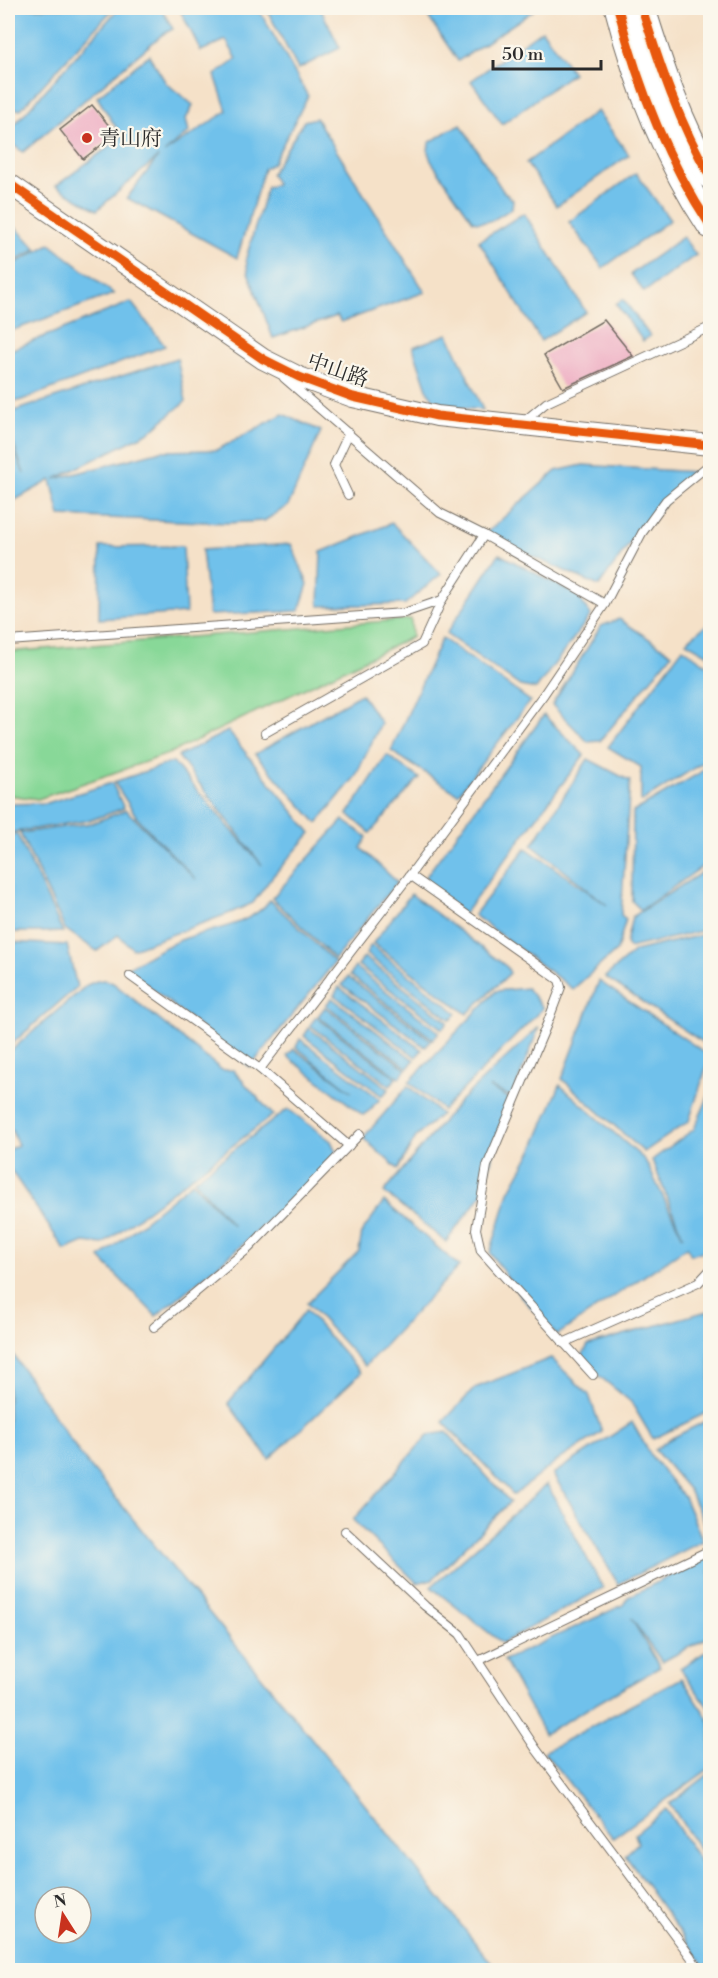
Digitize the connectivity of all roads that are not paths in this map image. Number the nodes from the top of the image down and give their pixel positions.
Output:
1 (618, 8) edge
2 (642, 8) edge
3 (711, 176) edge
4 (8, 183) edge
5 (711, 225) edge
6 (711, 327) edge
7 (263, 360) junction
8 (521, 424) junction
9 (349, 433) junction
10 (711, 445) edge
11 (711, 464) edge
12 (348, 495) dead end
13 (484, 535) junction
14 (442, 600) junction
15 (605, 604) junction
16 (8, 641) edge
17 (265, 733) dead end
18 (410, 875) junction
19 (130, 976) dead end
20 (260, 1069) junction
21 (360, 1134) dead end
22 (349, 1146) junction
23 (711, 1270) edge
24 (154, 1327) dead end
25 (563, 1343) junction
26 (593, 1375) dead end
27 (345, 1531) dead end
28 (711, 1550) edge
29 (478, 1661) junction
30 (699, 1971) edge

1 - 5 main road
2 - 3 main road
4 - 7 street, 中山路
6 - 8 lane
7 - 8 street, 中山路
7 - 9 lane
8 - 10 street, 中山路
9 - 12 lane
9 - 13 lane
11 - 15 lane
13 - 14 lane
13 - 15 lane
14 - 16 lane
14 - 17 lane
15 - 18 lane
18 - 20 lane
18 - 25 lane
19 - 20 lane
20 - 22 lane
21 - 22 lane
22 - 24 lane
23 - 25 lane
25 - 26 lane
27 - 29 lane
28 - 29 lane
29 - 30 lane

